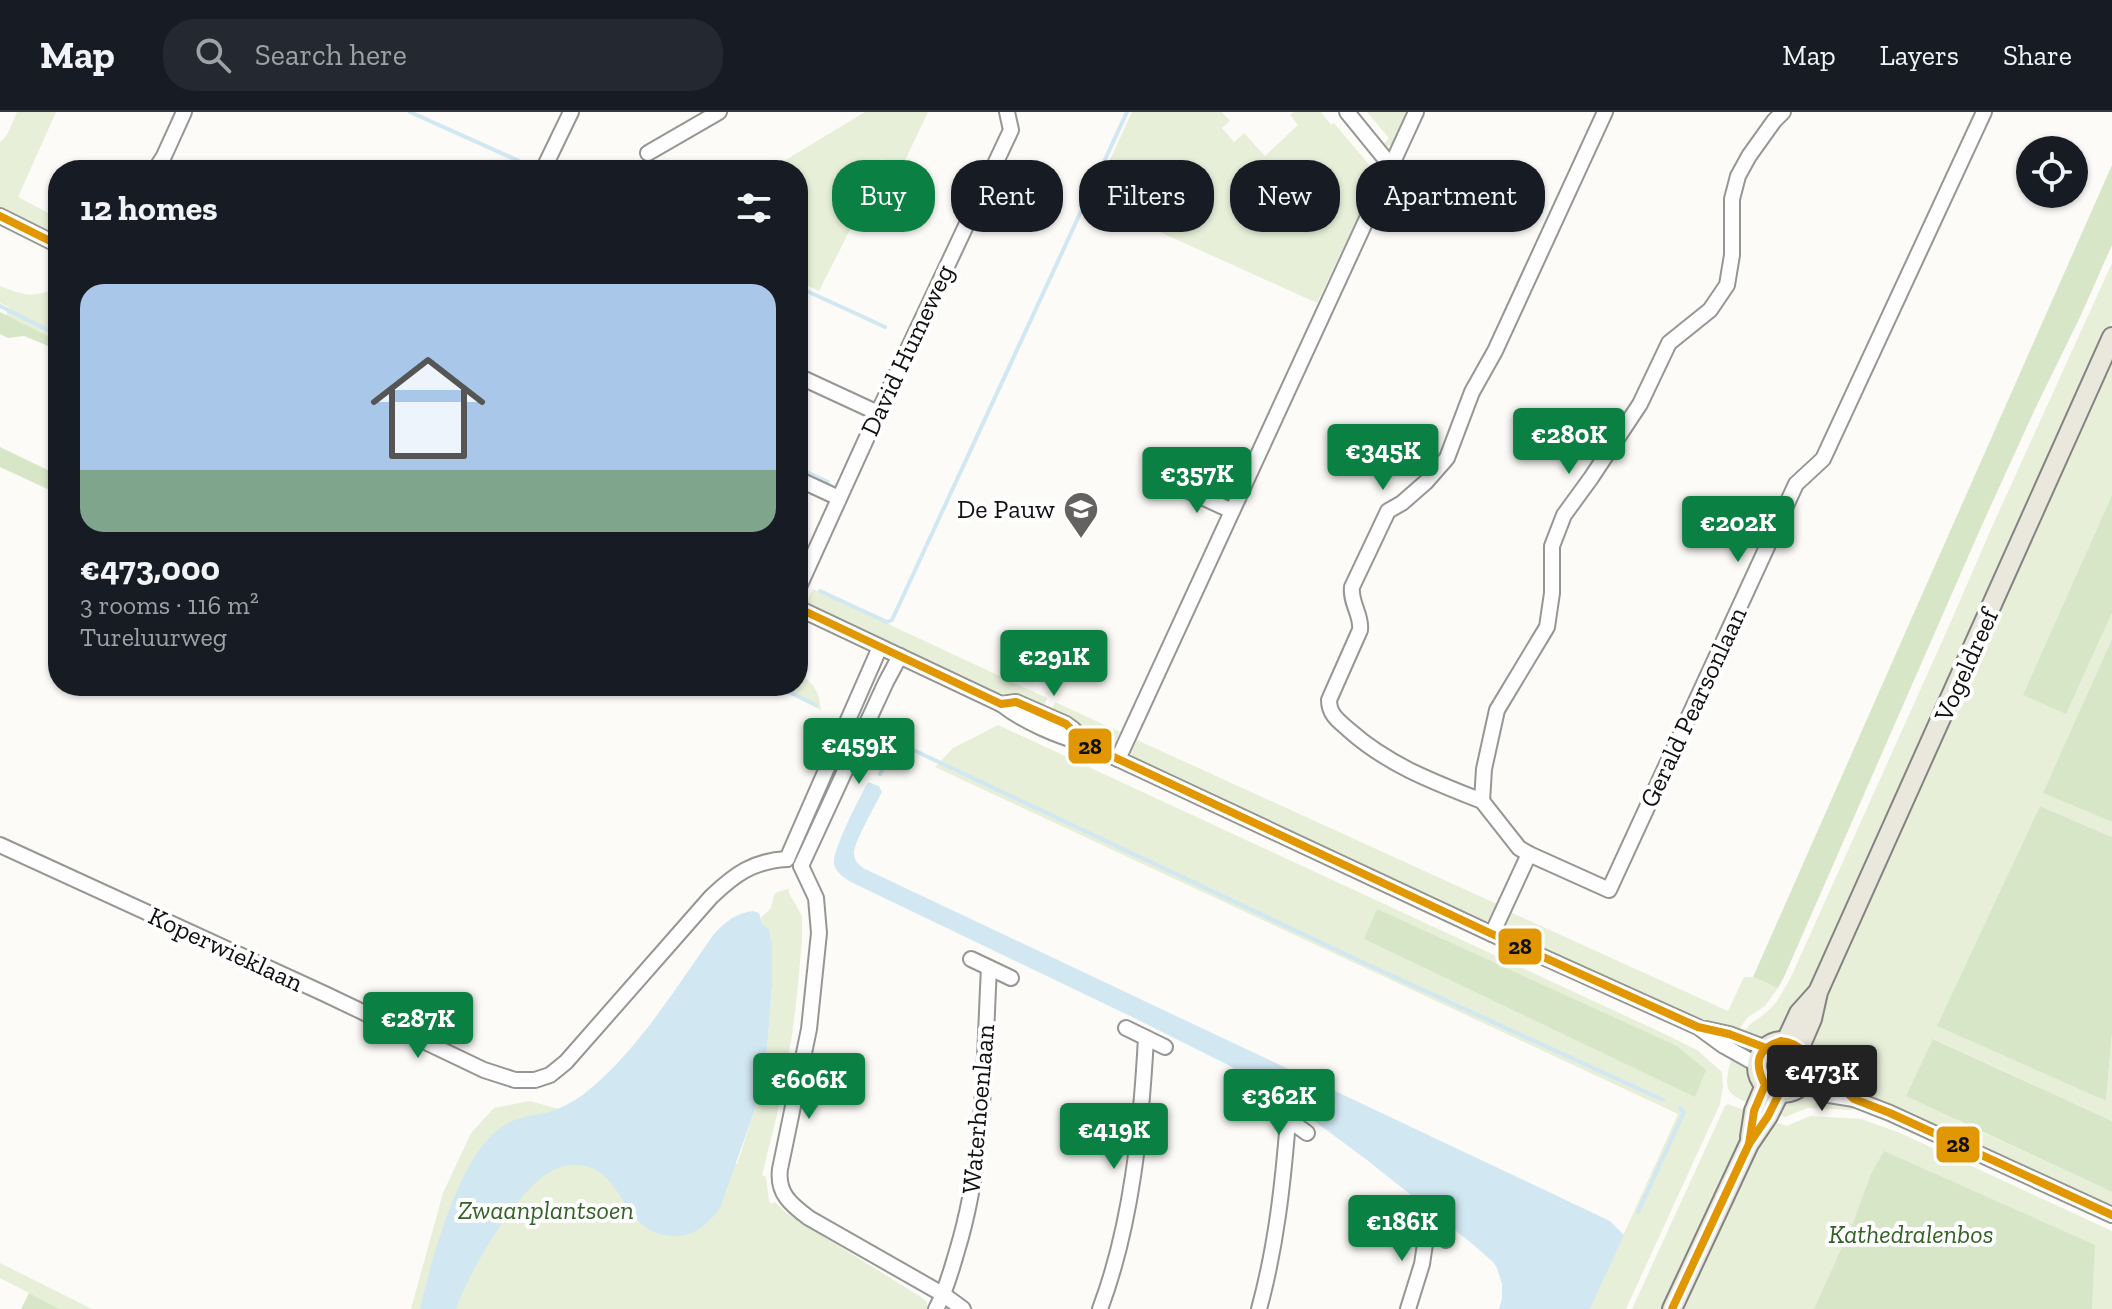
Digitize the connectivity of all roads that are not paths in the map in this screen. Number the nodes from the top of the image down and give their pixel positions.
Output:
1 (184, 112) edge
2 (571, 112) edge
3 (719, 112) edge
4 (1006, 112) edge
5 (1347, 112) edge
6 (1416, 112) edge
7 (1605, 112) edge
8 (1783, 112) edge
9 (1984, 112) edge
10 (648, 153) dead end
11 (161, 160) edge
12 (548, 160) edge
13 (1386, 160) edge
14 (1394, 160) edge
15 (0, 216) edge
16 (1361, 232) edge
17 (48, 240) edge
18 (2112, 337) edge
19 (808, 381) edge
20 (878, 413) junction
21 (808, 484) edge
22 (1178, 486) dead end
23 (839, 498) junction
24 (1232, 511) junction
25 (808, 567) edge
26 (808, 613) edge
27 (880, 647) junction
28 (900, 656) junction
29 (1118, 759) junction
30 (1482, 801) junction
31 (0, 845) edge
32 (1529, 854) junction
33 (794, 862) junction
34 (1492, 934) junction
35 (971, 959) dead end
36 (989, 968) junction
37 (1011, 978) dead end
38 (1126, 1028) dead end
39 (1146, 1038) junction
40 (1793, 1044) junction
41 (1165, 1047) dead end
42 (1762, 1056) junction
43 (1806, 1076) junction
44 (1773, 1088) junction
45 (1274, 1109) dead end
46 (1288, 1120) junction
47 (1307, 1133) dead end
48 (1412, 1210) dead end
49 (2112, 1215) edge
50 (1428, 1224) junction
51 (1446, 1240) dead end
52 (944, 1295) junction
53 (936, 1309) edge
54 (963, 1309) edge
55 (1100, 1309) edge
56 (1259, 1309) edge
57 (1408, 1309) edge
58 (1672, 1309) edge

1 - 11 street
2 - 12 street
3 - 10 street
4 - 20 street, David Humeweg
5 - 13 street
6 - 14 street
7 - 30 street
8 - 30 street
9 - 32 street, Gerald Pearsonlaan
15 - 17 street
16 - 24 street
18 - 40 main road, Vogeldreef
19 - 20 street
20 - 23 street, David Humeweg
21 - 23 street
22 - 24 street
23 - 25 street, David Humeweg
24 - 29 street
26 - 27 street
27 - 28 street
27 - 33 street
28 - 29 street
28 - 33 street
29 - 34 street
30 - 32 street
31 - 33 street, Koperwieklaan
32 - 34 street
33 - 52 street
34 - 42 street
35 - 36 street
36 - 37 street
36 - 52 street, Waterhoenlaan
38 - 39 street
39 - 41 street
39 - 55 street
40 - 42 main road
40 - 43 main road
42 - 44 main road
43 - 44 main road
43 - 49 street
44 - 58 main road
45 - 46 street
46 - 47 street
46 - 56 street
48 - 50 street
50 - 51 street
50 - 57 street
52 - 53 street, Waterhoenlaan
52 - 54 street

